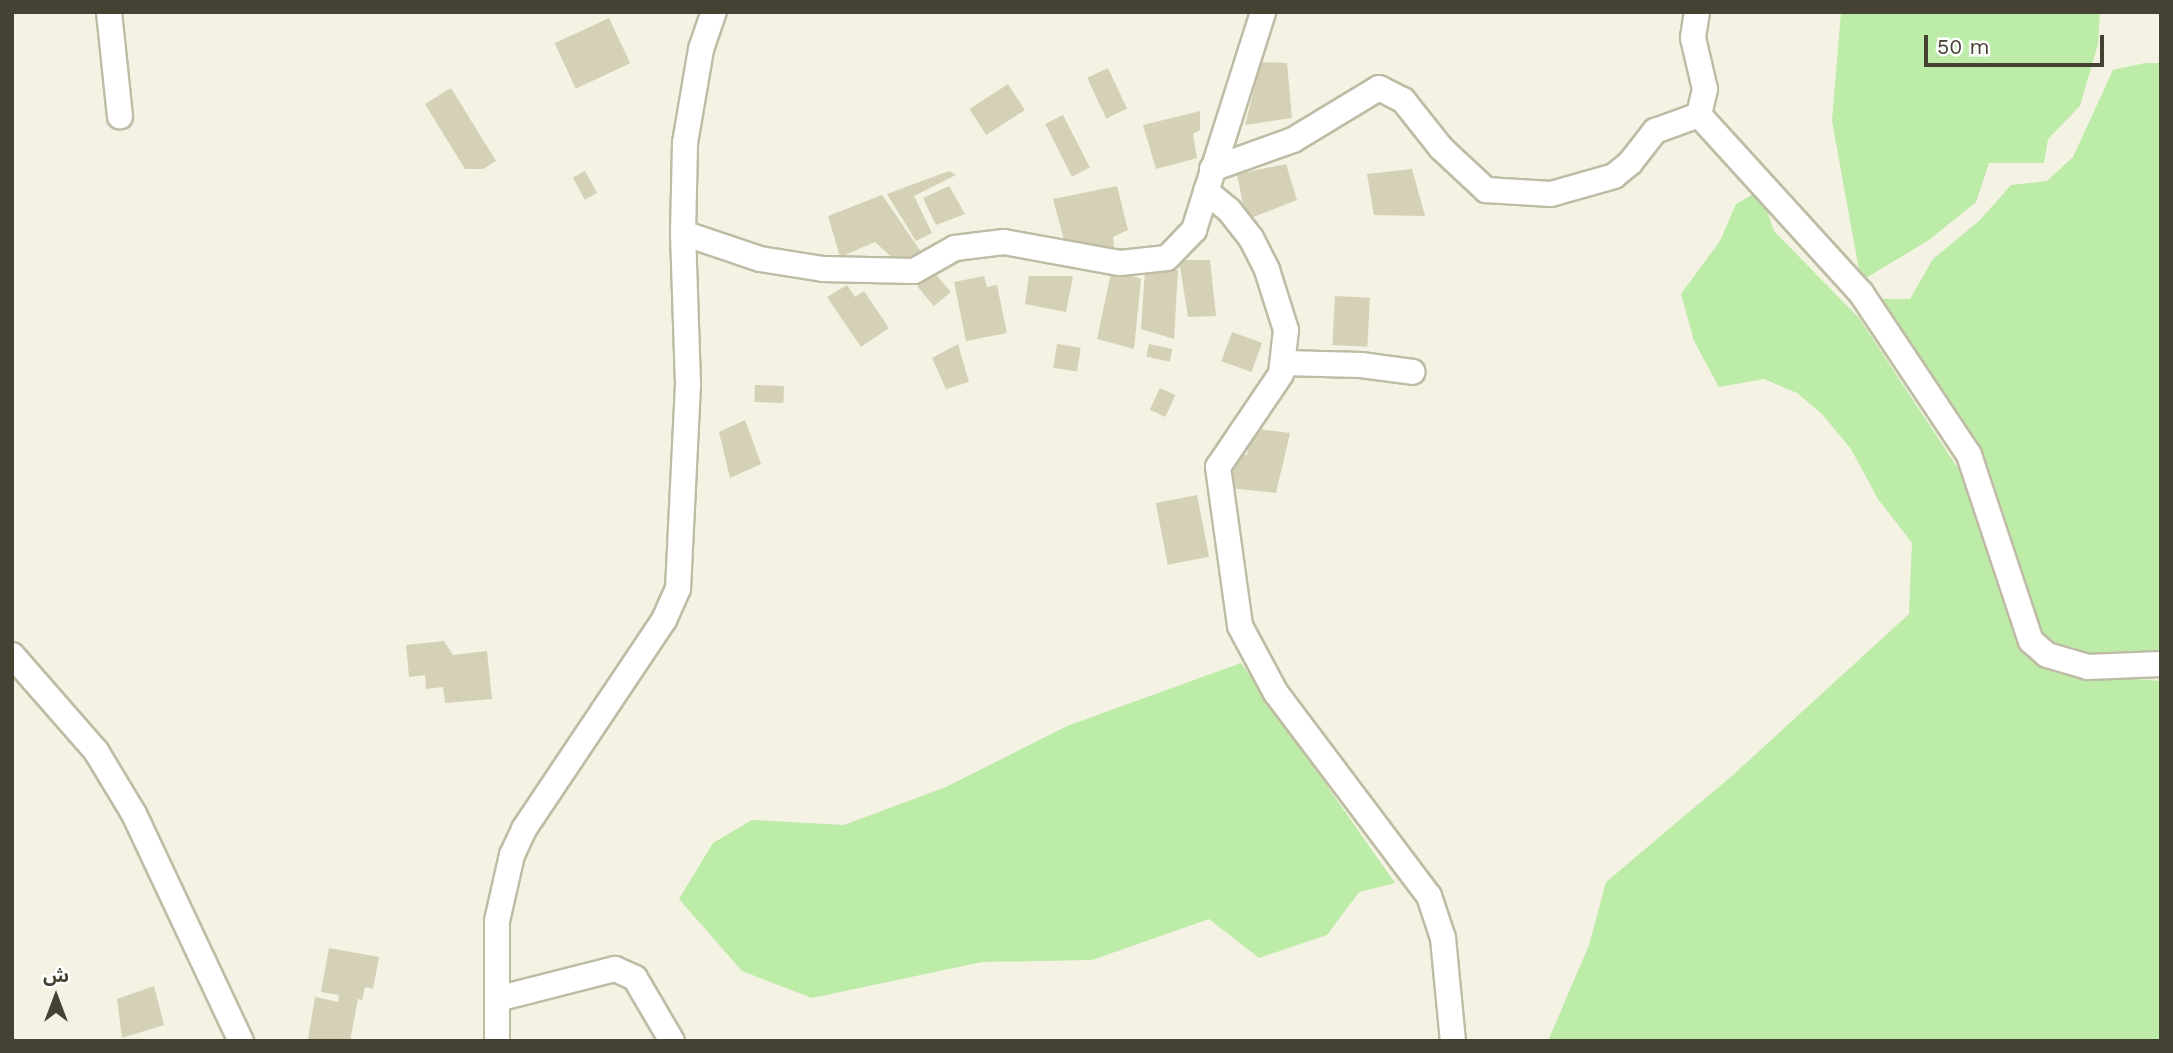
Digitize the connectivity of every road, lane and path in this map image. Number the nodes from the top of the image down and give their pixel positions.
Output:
1 (109, 12) edge
2 (714, 12) edge
3 (1263, 12) edge
4 (1697, 12) edge
5 (1699, 115) junction
6 (120, 116) dead end
7 (1209, 180) junction
8 (683, 233) junction
9 (1283, 363) junction
10 (1413, 372) dead end
11 (12, 655) edge
12 (2161, 664) edge
13 (20, 681) edge
14 (497, 999) junction
15 (241, 1041) edge
16 (497, 1041) edge
17 (672, 1041) edge
18 (1453, 1041) edge

1 - 6 street
2 - 8 street
3 - 7 street
4 - 5 street
5 - 7 street
5 - 12 street
7 - 8 street
7 - 9 street
8 - 14 street
9 - 10 street
9 - 18 street
11 - 13 street
13 - 15 street
14 - 16 street
14 - 17 street

